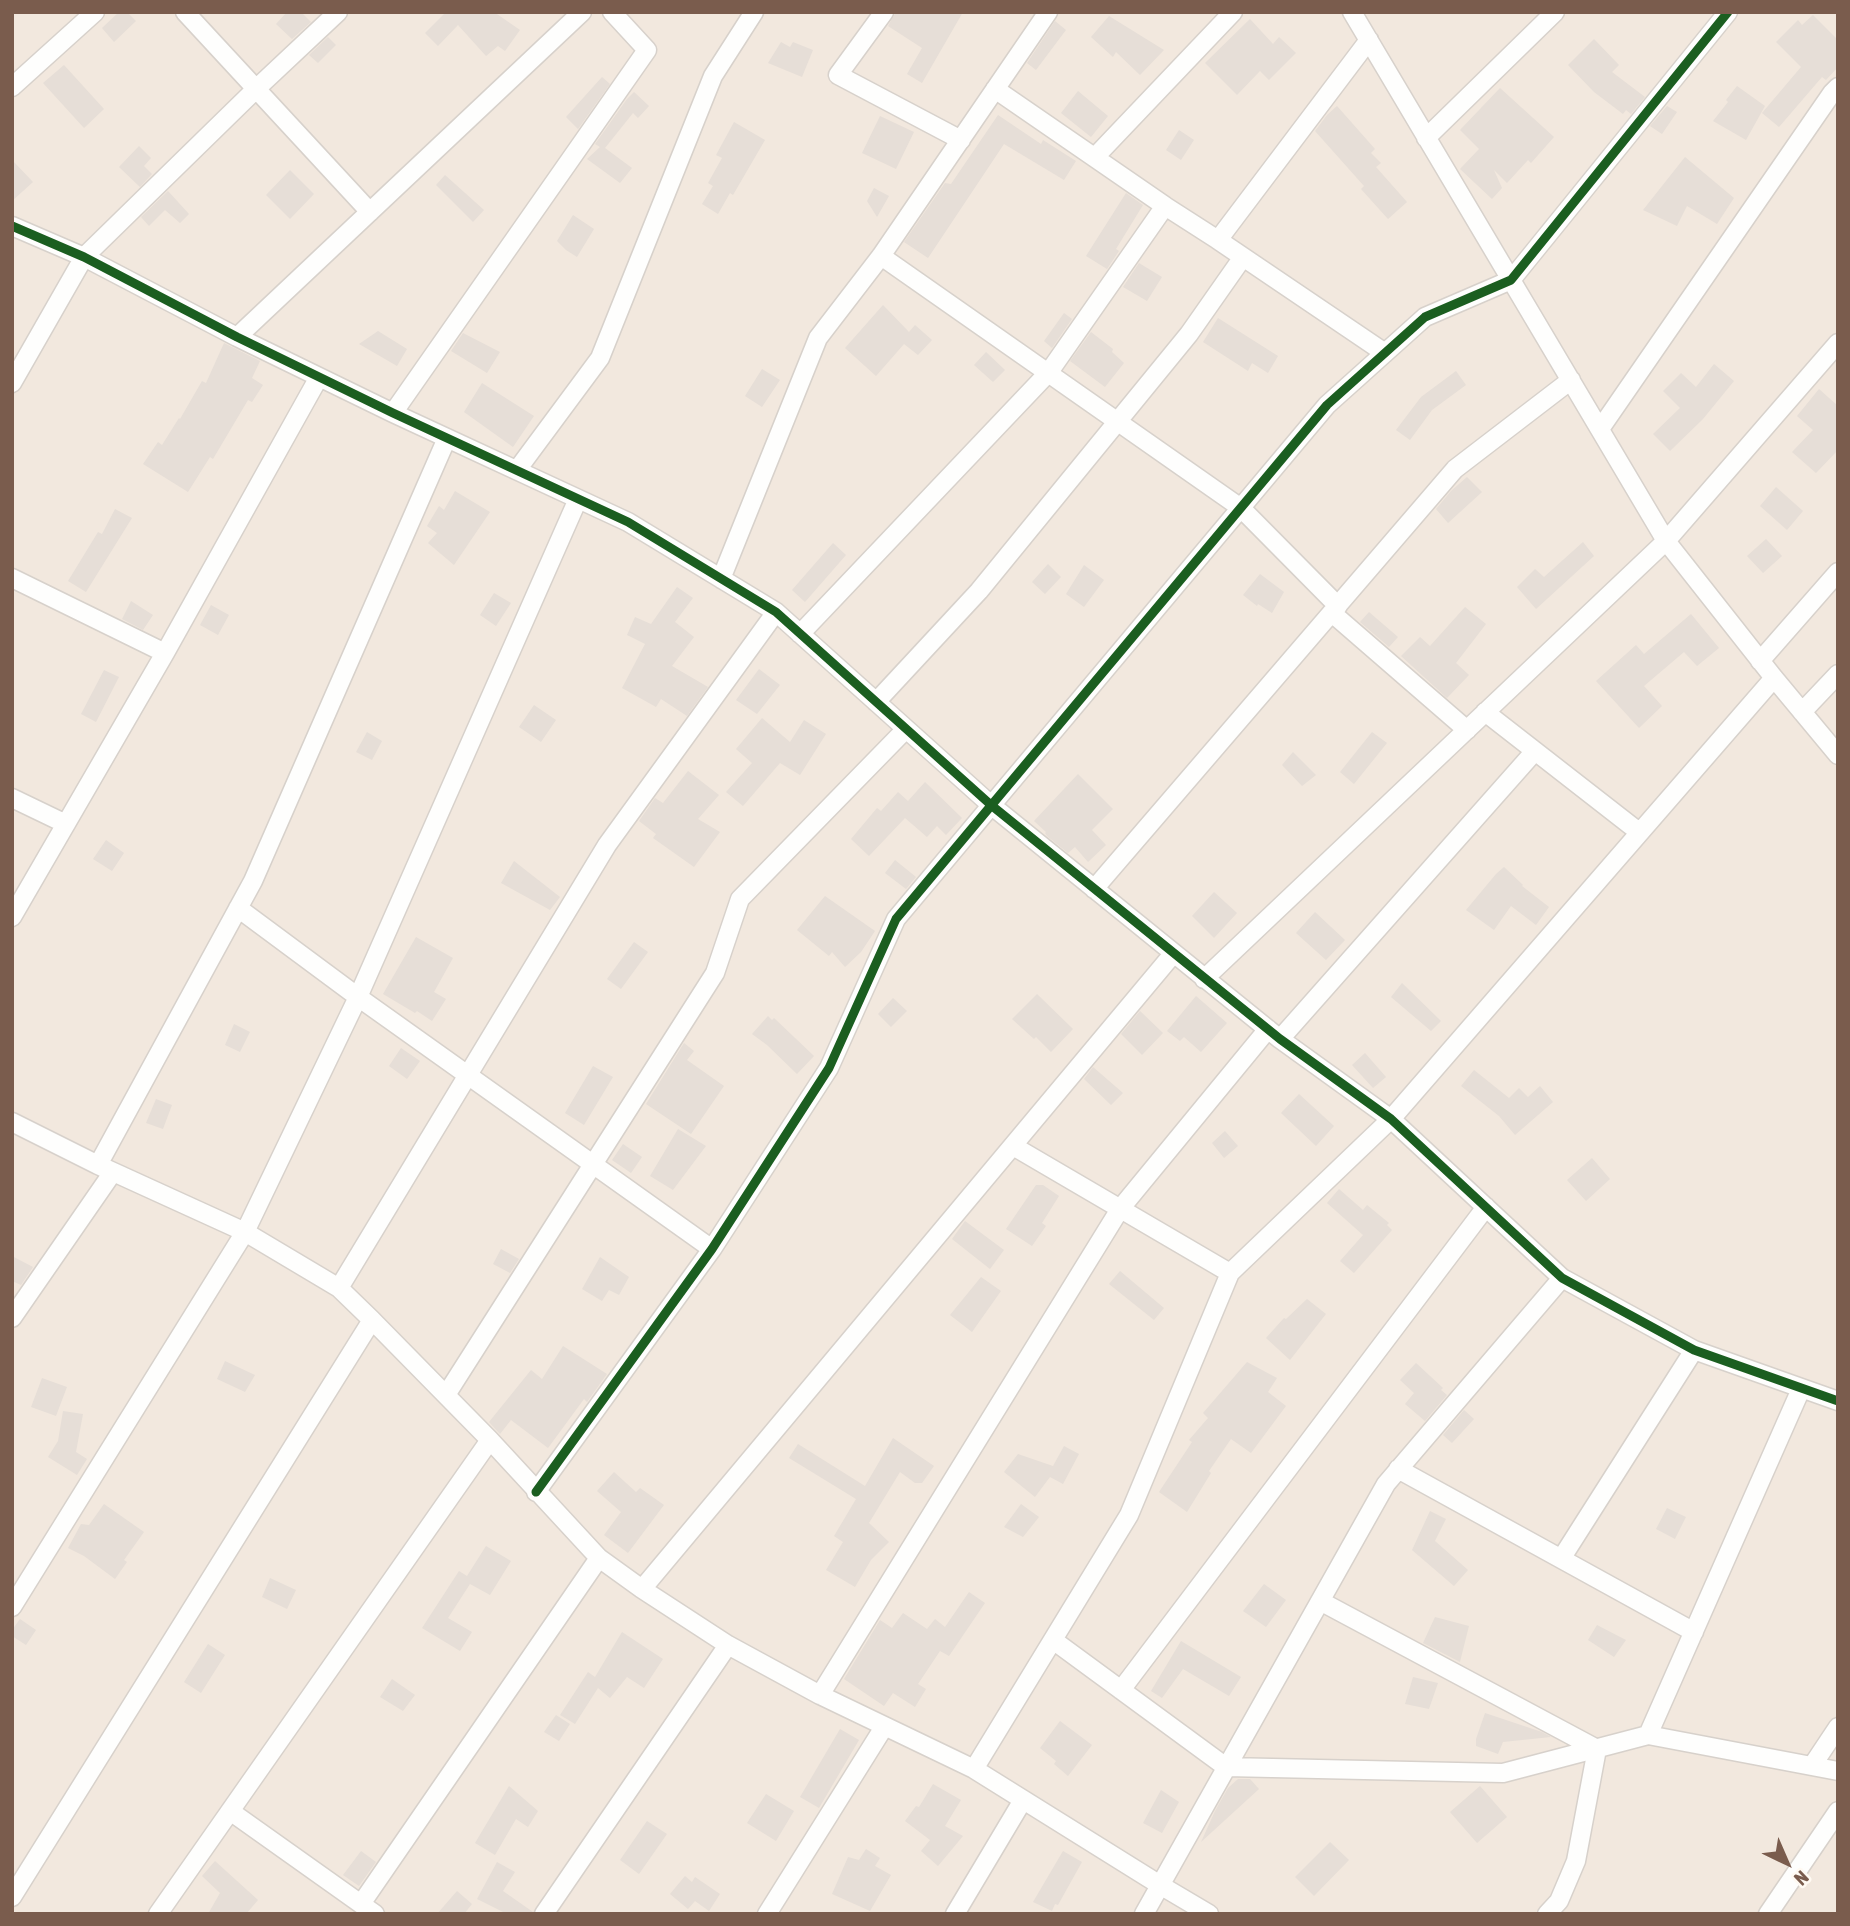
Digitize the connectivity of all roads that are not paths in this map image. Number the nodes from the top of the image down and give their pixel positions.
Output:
1 (95, 12) edge
2 (185, 12) edge
3 (338, 12) edge
4 (582, 12) edge
5 (612, 12) edge
6 (754, 12) edge
7 (884, 12) edge
8 (1048, 12) edge
9 (1233, 12) edge
10 (1555, 12) edge
11 (1728, 12) edge
12 (1358, 15) edge
13 (1369, 40) junction
14 (12, 87) edge
15 (1838, 87) edge
16 (257, 88) junction
17 (995, 89) junction
18 (1426, 138) junction
19 (961, 140) junction
20 (1096, 157) junction
21 (1165, 206) junction
22 (370, 212) junction
23 (12, 226) edge
24 (1218, 240) junction
25 (881, 256) junction
26 (84, 257) junction
27 (1243, 257) junction
28 (1511, 280) junction
29 (237, 337) junction
30 (1838, 343) edge
31 (1385, 353) junction
32 (1049, 372) junction
33 (319, 377) junction
34 (1571, 380) junction
35 (12, 383) edge
36 (393, 413) junction
37 (1118, 422) junction
38 (1600, 429) junction
39 (447, 438) junction
40 (517, 470) junction
41 (578, 499) junction
42 (1241, 508) junction
43 (1666, 541) junction
44 (1838, 572) edge
45 (12, 578) edge
46 (721, 579) junction
47 (1335, 609) junction
48 (776, 612) junction
49 (800, 634) junction
50 (165, 653) junction
51 (1760, 661) junction
52 (1838, 674) edge
53 (1774, 678) junction
54 (876, 702) junction
55 (1485, 712) junction
56 (1802, 712) junction
57 (906, 729) junction
58 (1467, 730) junction
59 (1535, 751) junction
60 (1838, 755) edge
61 (12, 798) edge
62 (991, 805) junction
63 (66, 824) junction
64 (1639, 832) junction
65 (1094, 889) junction
66 (238, 908) junction
67 (12, 917) edge
68 (1173, 954) junction
69 (1204, 979) junction
70 (358, 997) junction
71 (1274, 1034) junction
72 (468, 1075) junction
73 (1391, 1119) junction
74 (12, 1122) edge
75 (1013, 1146) junction
76 (593, 1165) junction
77 (106, 1168) junction
78 (1486, 1207) junction
79 (1120, 1209) junction
80 (245, 1232) junction
81 (712, 1249) junction
82 (1230, 1273) junction
83 (1562, 1278) junction
84 (339, 1288) junction
85 (12, 1318) edge
86 (372, 1320) junction
87 (1694, 1350) junction
88 (1801, 1389) junction
89 (446, 1395) junction
90 (1838, 1401) edge
91 (490, 1440) junction
92 (1398, 1469) junction
93 (536, 1492) junction
94 (599, 1558) junction
95 (1561, 1559) junction
96 (642, 1589) junction
97 (1320, 1601) junction
98 (12, 1606) edge
99 (1694, 1632) junction
100 (1053, 1640) junction
101 (728, 1645) junction
102 (1121, 1690) junction
103 (820, 1695) junction
104 (884, 1727) junction
105 (1838, 1727) edge
106 (1648, 1735) junction
107 (1597, 1749) junction
108 (1812, 1766) junction
109 (1226, 1767) junction
110 (974, 1769) junction
111 (1838, 1771) edge
112 (1023, 1800) junction
113 (230, 1811) junction
114 (1838, 1811) edge
115 (1160, 1885) junction
116 (12, 1897) edge
117 (368, 1909) edge
118 (158, 1914) edge
119 (544, 1914) edge
120 (767, 1914) edge
121 (955, 1914) edge
122 (1144, 1914) edge
123 (1209, 1914) edge
124 (1547, 1914) edge
125 (1768, 1914) edge

1 - 14 street
2 - 16 street
3 - 16 street
4 - 22 street
5 - 36 street
6 - 40 street
7 - 19 street
8 - 17 street
9 - 20 street
10 - 18 street
11 - 28 street
12 - 13 street
13 - 18 street
13 - 24 street
15 - 38 street
16 - 22 street
16 - 26 street
17 - 19 street
17 - 20 street
18 - 28 street
19 - 25 street
20 - 21 street
21 - 24 street
21 - 32 street
22 - 29 street
23 - 26 street
24 - 27 street
25 - 32 street
25 - 46 street
26 - 29 street
26 - 35 street
27 - 31 street
27 - 37 street
28 - 31 street
28 - 34 street
29 - 33 street
30 - 43 street
31 - 42 street
32 - 37 street
32 - 49 street
33 - 36 street
33 - 50 street
34 - 38 street
34 - 47 street
36 - 39 street
37 - 42 street
37 - 54 street
38 - 43 street
39 - 40 street
39 - 66 street
40 - 41 street
41 - 46 street
41 - 70 street
42 - 47 street
42 - 62 street
43 - 51 street
43 - 55 street
44 - 51 street
45 - 50 street
46 - 48 street
47 - 58 street
47 - 65 street
48 - 49 street
48 - 72 street
49 - 54 street
50 - 63 street
51 - 53 street
52 - 56 street
53 - 56 street
53 - 64 street
54 - 57 street
55 - 58 street
55 - 59 street
56 - 60 street
57 - 62 street
57 - 76 street
58 - 69 street
59 - 64 street
59 - 71 street
61 - 63 street
62 - 65 street
62 - 81 street
63 - 67 street
64 - 73 street
65 - 68 street
66 - 70 street
66 - 77 street
68 - 69 street
68 - 75 street
69 - 71 street
70 - 72 street
70 - 80 street
71 - 73 street
71 - 79 street
72 - 76 street
72 - 84 street
73 - 78 street
73 - 82 street
74 - 77 street
75 - 79 street
75 - 96 street
76 - 81 street
76 - 89 street
77 - 80 street
77 - 85 street
78 - 83 street
78 - 102 street
79 - 82 street
79 - 103 street
80 - 84 street
80 - 98 street
81 - 93 street
82 - 100 street
83 - 87 street
83 - 92 street
84 - 86 street
86 - 89 street
86 - 116 street
87 - 88 street
87 - 95 street
88 - 90 street
88 - 99 street
89 - 91 street
91 - 93 street
91 - 113 street
92 - 95 street
92 - 97 street
93 - 94 street
94 - 96 street
94 - 117 street
95 - 99 street
96 - 101 street
97 - 107 street
97 - 109 street
99 - 106 street
100 - 102 street
100 - 110 street
101 - 103 street
101 - 119 street
102 - 109 street
103 - 104 street
104 - 110 street
104 - 120 street
105 - 108 street
106 - 107 street
106 - 108 street
107 - 109 street
107 - 124 street
108 - 111 street
109 - 115 street
110 - 112 street
112 - 115 street
112 - 121 street
113 - 117 street
113 - 118 street
114 - 125 street
115 - 122 street
115 - 123 street

